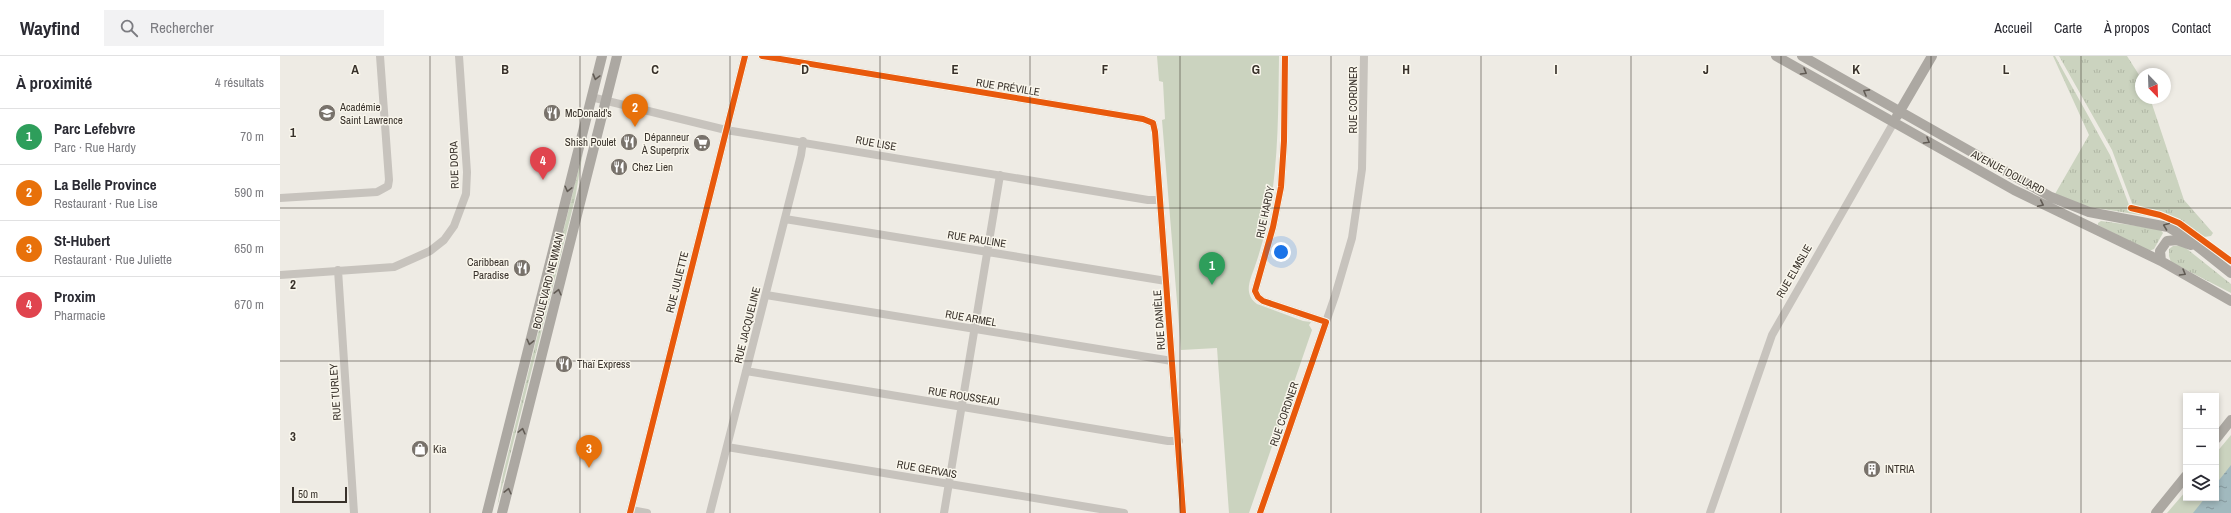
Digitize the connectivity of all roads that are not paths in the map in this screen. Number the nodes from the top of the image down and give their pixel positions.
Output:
1 (380, 56) edge
2 (458, 56) edge
3 (602, 56) edge
4 (617, 56) edge
5 (745, 56) edge
6 (762, 56) edge
7 (1285, 56) edge
8 (1364, 56) edge
9 (1776, 56) edge
10 (1802, 56) edge
11 (1932, 56) edge
12 (591, 97) junction
13 (606, 101) junction
14 (1900, 112) junction
15 (1894, 122) junction
16 (1154, 125) joint
17 (726, 130) junction
18 (803, 141) junction
19 (1000, 174) junction
20 (280, 198) edge
21 (1160, 200) junction
22 (785, 218) junction
23 (2199, 248) junction
24 (987, 252) junction
25 (2161, 261) junction
26 (338, 270) junction
27 (2231, 273) edge
28 (280, 275) edge
29 (1166, 281) junction
30 (766, 294) junction
31 (2231, 301) edge
32 (1326, 322) junction
33 (973, 329) junction
34 (1172, 361) junction
35 (746, 371) junction
36 (960, 407) junction
37 (2231, 420) edge
38 (2219, 435) edge
39 (1179, 441) junction
40 (727, 447) junction
41 (2183, 480) edge
42 (948, 484) junction
43 (630, 512) edge
44 (354, 513) edge
45 (487, 513) edge
46 (502, 513) edge
47 (647, 513) edge
48 (710, 513) edge
49 (944, 513) edge
50 (1124, 513) edge
51 (1183, 513) edge
52 (1260, 513) edge
53 (1710, 513) edge
54 (2156, 513) edge

1 - 20 street
2 - 26 street, RUE DORA
3 -> 12 main road, BOULEVARD NEWMAN
4 - 13 main road, BOULEVARD NEWMAN
5 - 17 street, RUE JULIETTE
6 - 16 street, RUE PRÉVILLE
7 - 32 street, RUE HARDY
8 - 32 street, RUE CORDNER
9 -> 15 main road, AVENUE DOLLARD
14 -> 10 main road, AVENUE DOLLARD
11 - 14 main road, RUE ELMSLIE
12 - 13 street, RUE LISE
12 -> 45 main road, BOULEVARD NEWMAN
13 - 17 street, RUE LISE
46 -> 13 main road, BOULEVARD NEWMAN
14 - 15 main road, RUE ELMSLIE
23 -> 14 main road, AVENUE DOLLARD
15 -> 25 main road, AVENUE DOLLARD
15 - 53 street, RUE ELMSLIE
16 - 21 street, RUE DANIÈLE
17 - 18 street, RUE LISE
17 - 43 street, RUE JULIETTE
18 - 19 street, RUE LISE
18 - 22 street, RUE JACQUELINE
19 - 21 street, RUE LISE
19 - 24 street
21 - 29 street, RUE DANIÈLE
22 - 24 street, RUE PAULINE
22 - 30 street, RUE JACQUELINE
23 - 25 main road
23 - 27 main road, AVENUE DOLLARD
24 - 29 street, RUE PAULINE
24 - 33 street
25 -> 31 main road, AVENUE DOLLARD
26 - 28 street, RUE DORA
26 - 44 street, RUE TURLEY
29 - 34 street, RUE DANIÈLE
30 - 33 street, RUE ARMEL
30 - 35 street, RUE JACQUELINE
32 - 52 street, RUE CORDNER
33 - 34 street, RUE ARMEL
33 - 36 street
34 - 39 street, RUE DANIÈLE
35 - 36 street, RUE ROUSSEAU
35 - 40 street, RUE JACQUELINE
36 - 39 street, RUE ROUSSEAU
36 - 42 street
37 - 38 main road
39 - 51 street, RUE DANIÈLE
40 - 42 street, RUE GERVAIS
40 - 48 street, RUE JACQUELINE
41 - 54 main road
42 - 49 street
42 - 50 street, RUE GERVAIS
43 - 47 street

